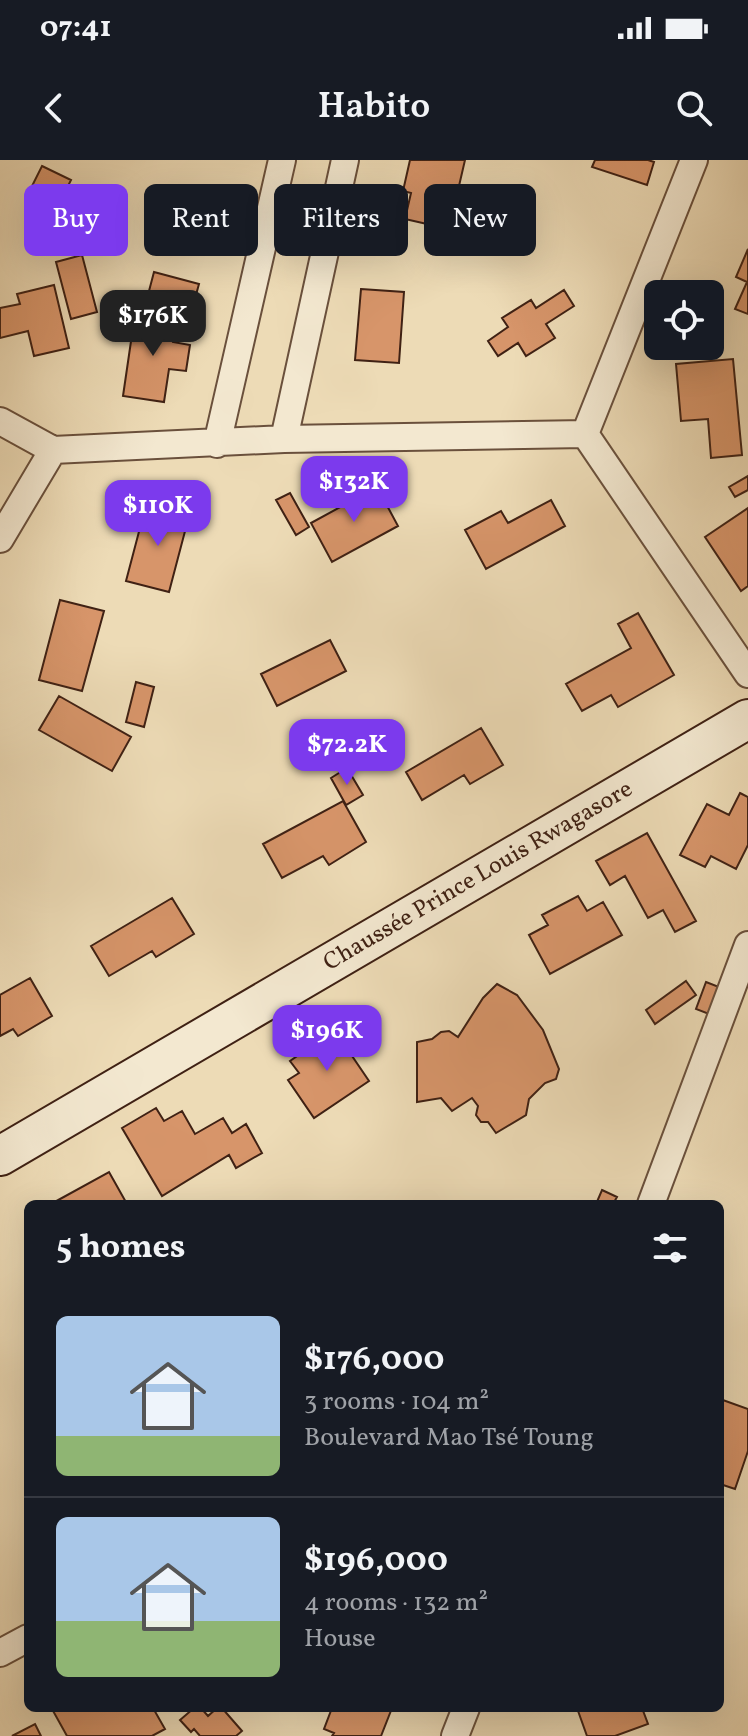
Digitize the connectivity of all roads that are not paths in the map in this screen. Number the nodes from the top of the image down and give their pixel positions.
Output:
1 (282, 160) edge
2 (345, 160) edge
3 (694, 160) edge
4 (0, 421) edge
5 (585, 434) junction
6 (284, 439) junction
7 (217, 444) junction
8 (53, 450) junction
9 (0, 539) edge
10 (748, 674) edge
11 (748, 719) edge
12 (748, 945) edge
13 (0, 1156) edge
14 (652, 1200) edge
15 (24, 1640) edge
16 (0, 1653) edge
17 (464, 1712) edge
18 (455, 1736) edge

1 - 7 street
2 - 6 street
3 - 5 street
4 - 8 street
5 - 6 street
5 - 10 street
6 - 7 street
7 - 8 street
8 - 9 street
11 - 13 street, Chaussée Prince Louis Rwagasore
12 - 14 street
15 - 16 street
17 - 18 street

